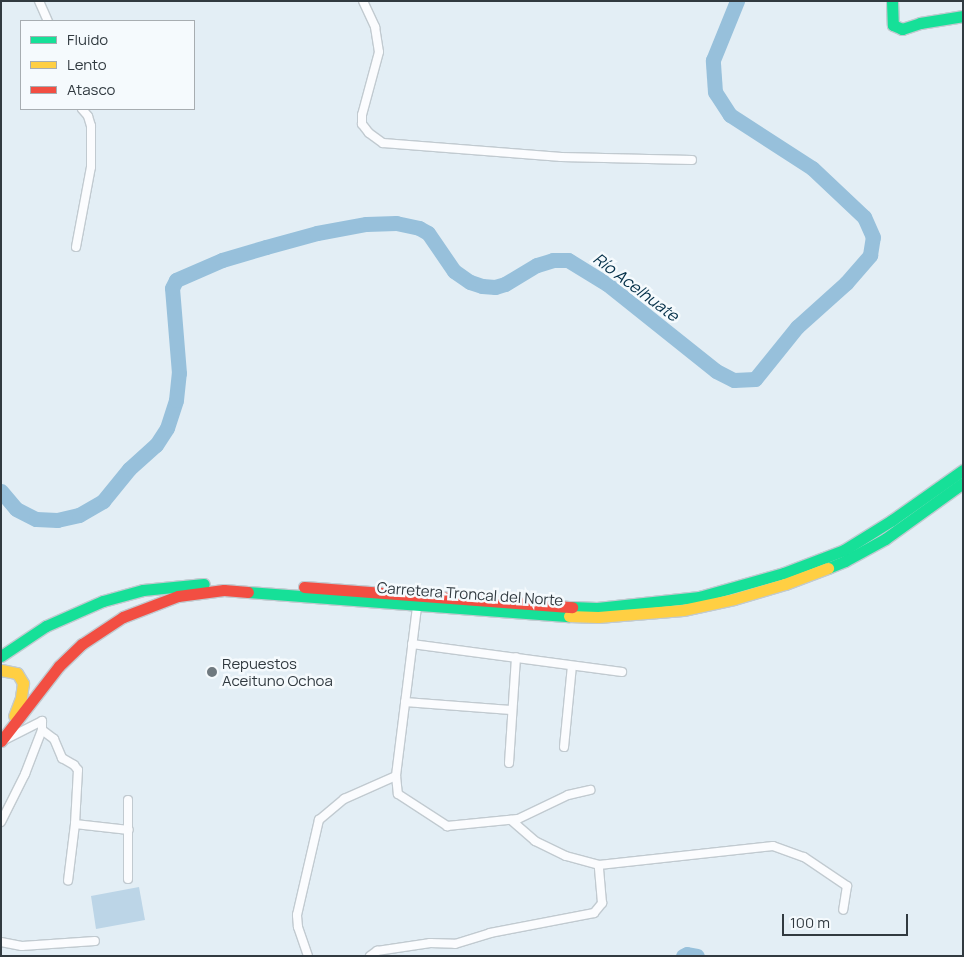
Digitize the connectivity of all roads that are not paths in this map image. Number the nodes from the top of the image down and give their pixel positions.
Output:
1 (39, 1) edge
2 (364, 1) edge
3 (892, 1) edge
4 (963, 16) edge
5 (48, 20) edge
6 (83, 110) edge
7 (692, 160) dead end
8 (76, 248) dead end
9 (963, 470) edge
10 (963, 483) edge
11 (417, 607) junction
12 (412, 644) junction
13 (1, 656) edge
14 (516, 657) junction
15 (572, 666) junction
16 (1, 670) edge
17 (622, 672) dead end
18 (405, 702) junction
19 (511, 710) junction
20 (42, 730) junction
21 (3, 738) edge
22 (564, 747) dead end
23 (509, 763) dead end
24 (396, 776) junction
25 (590, 790) dead end
26 (128, 800) dead end
27 (511, 820) junction
28 (1, 822) edge
29 (75, 824) junction
30 (129, 830) junction
31 (599, 865) junction
32 (128, 879) dead end
33 (68, 881) dead end
34 (843, 910) dead end
35 (95, 941) dead end
36 (1, 942) edge
37 (308, 956) edge
38 (370, 956) edge

1 - 5 street
2 - 7 street
3 - 4 main road
6 - 8 street
9 - 13 main road, Carretera Troncal del Norte
10 - 11 main road, Carretera Troncal del Norte
11 - 12 street
11 - 21 main road, Carretera Troncal del Norte
12 - 14 street
12 - 18 street
14 - 15 street
14 - 19 street
15 - 17 street
15 - 22 street
16 - 21 main road
18 - 19 street
18 - 24 street
19 - 23 street
20 - 21 street
20 - 28 street
20 - 29 street
24 - 27 street
24 - 37 street
25 - 27 street
26 - 30 street
27 - 31 street
29 - 30 street
29 - 33 street
30 - 32 street
31 - 34 street
31 - 38 street
35 - 36 street

